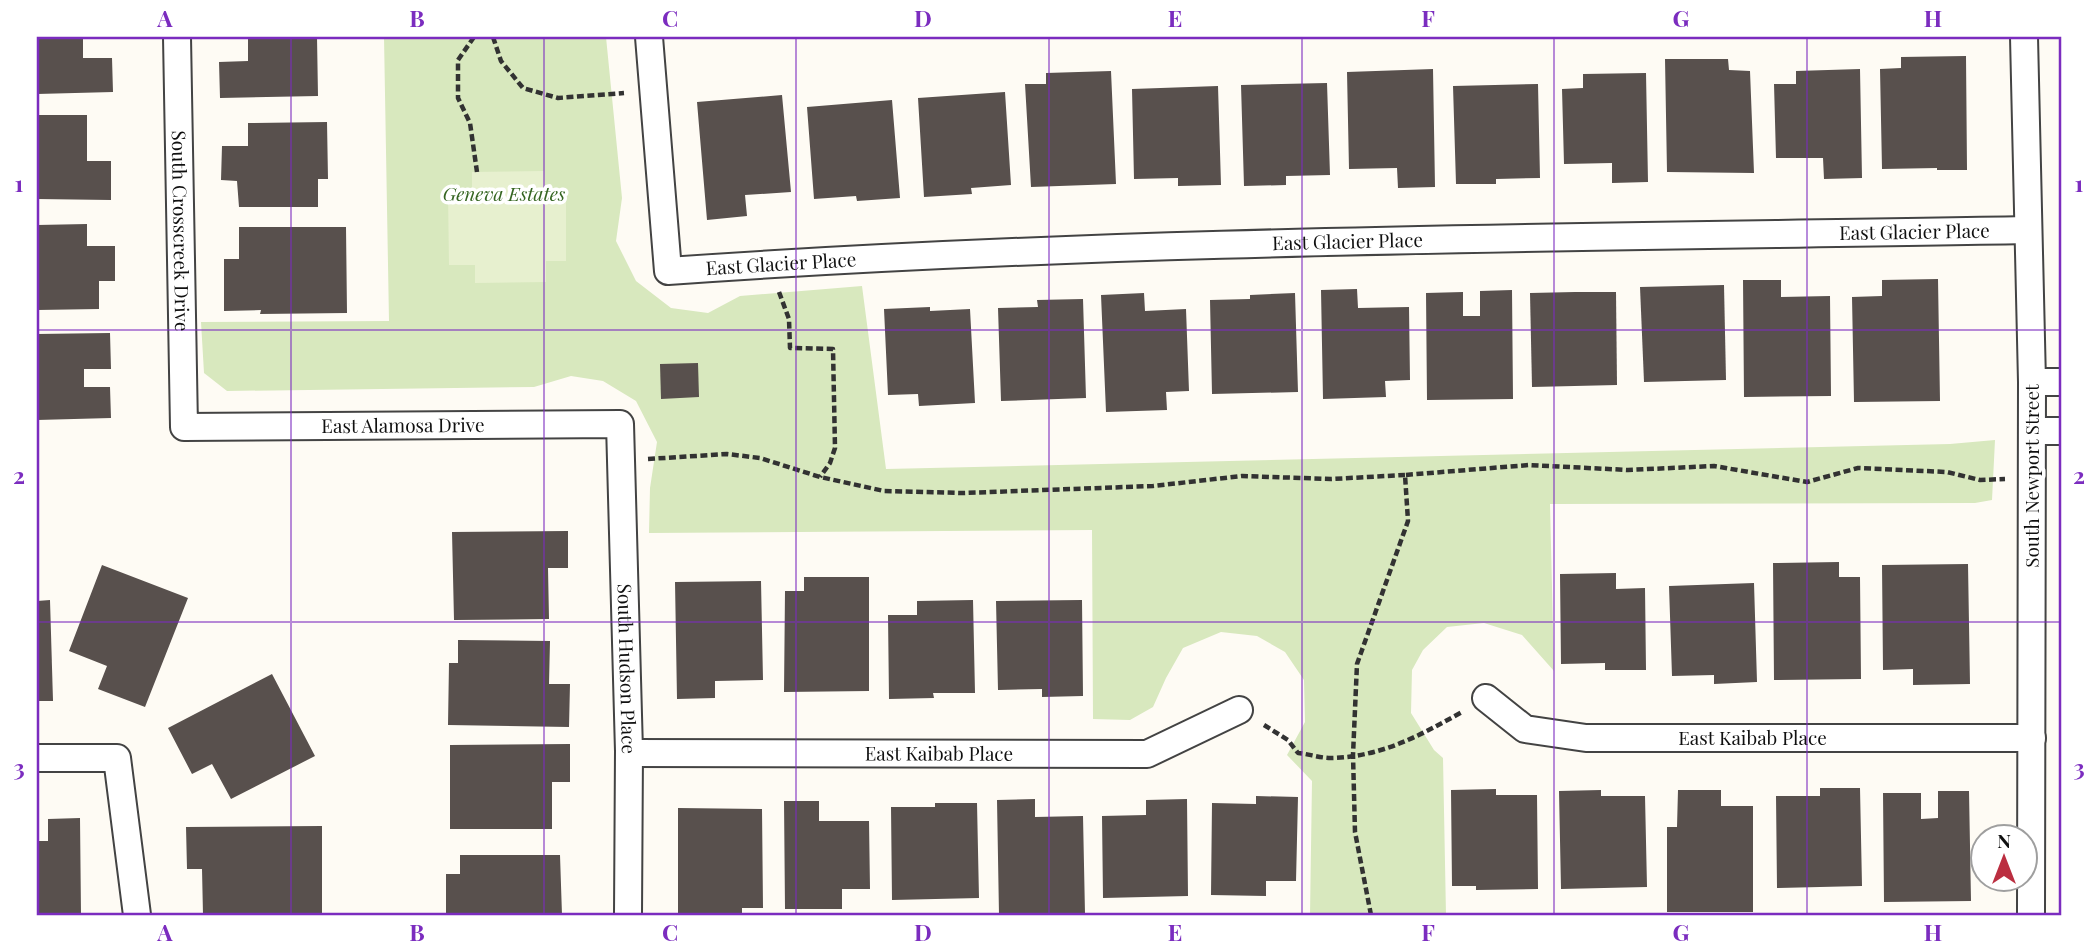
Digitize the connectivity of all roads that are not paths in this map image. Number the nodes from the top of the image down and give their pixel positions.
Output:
1 (177, 37) edge
2 (649, 37) edge
3 (2024, 37) edge
4 (2027, 230) junction
5 (2032, 382) junction
6 (2061, 382) edge
7 (620, 424) joint
8 (184, 427) joint
9 (2061, 431) edge
10 (2032, 432) junction
11 (1486, 698) road end
12 (1239, 710) road end
13 (2032, 738) junction
14 (629, 753) junction
15 (37, 758) edge
16 (137, 915) edge
17 (628, 915) edge
18 (2031, 915) edge

1 - 8 street, South Crosscreek Drive
2 - 4 street, East Glacier Place
3 - 4 street, South Newport Street
4 - 5 street, South Newport Street
5 - 6 street
5 - 10 street, South Newport Street
7 - 8 street, East Alamosa Drive
7 - 14 street, South Hudson Place
9 - 10 street
10 - 13 street, South Newport Street
11 - 13 street, East Kaibab Place
12 - 14 street, East Kaibab Place
13 - 18 street, South Newport Street
14 - 17 street, South Hudson Place
15 - 16 street

